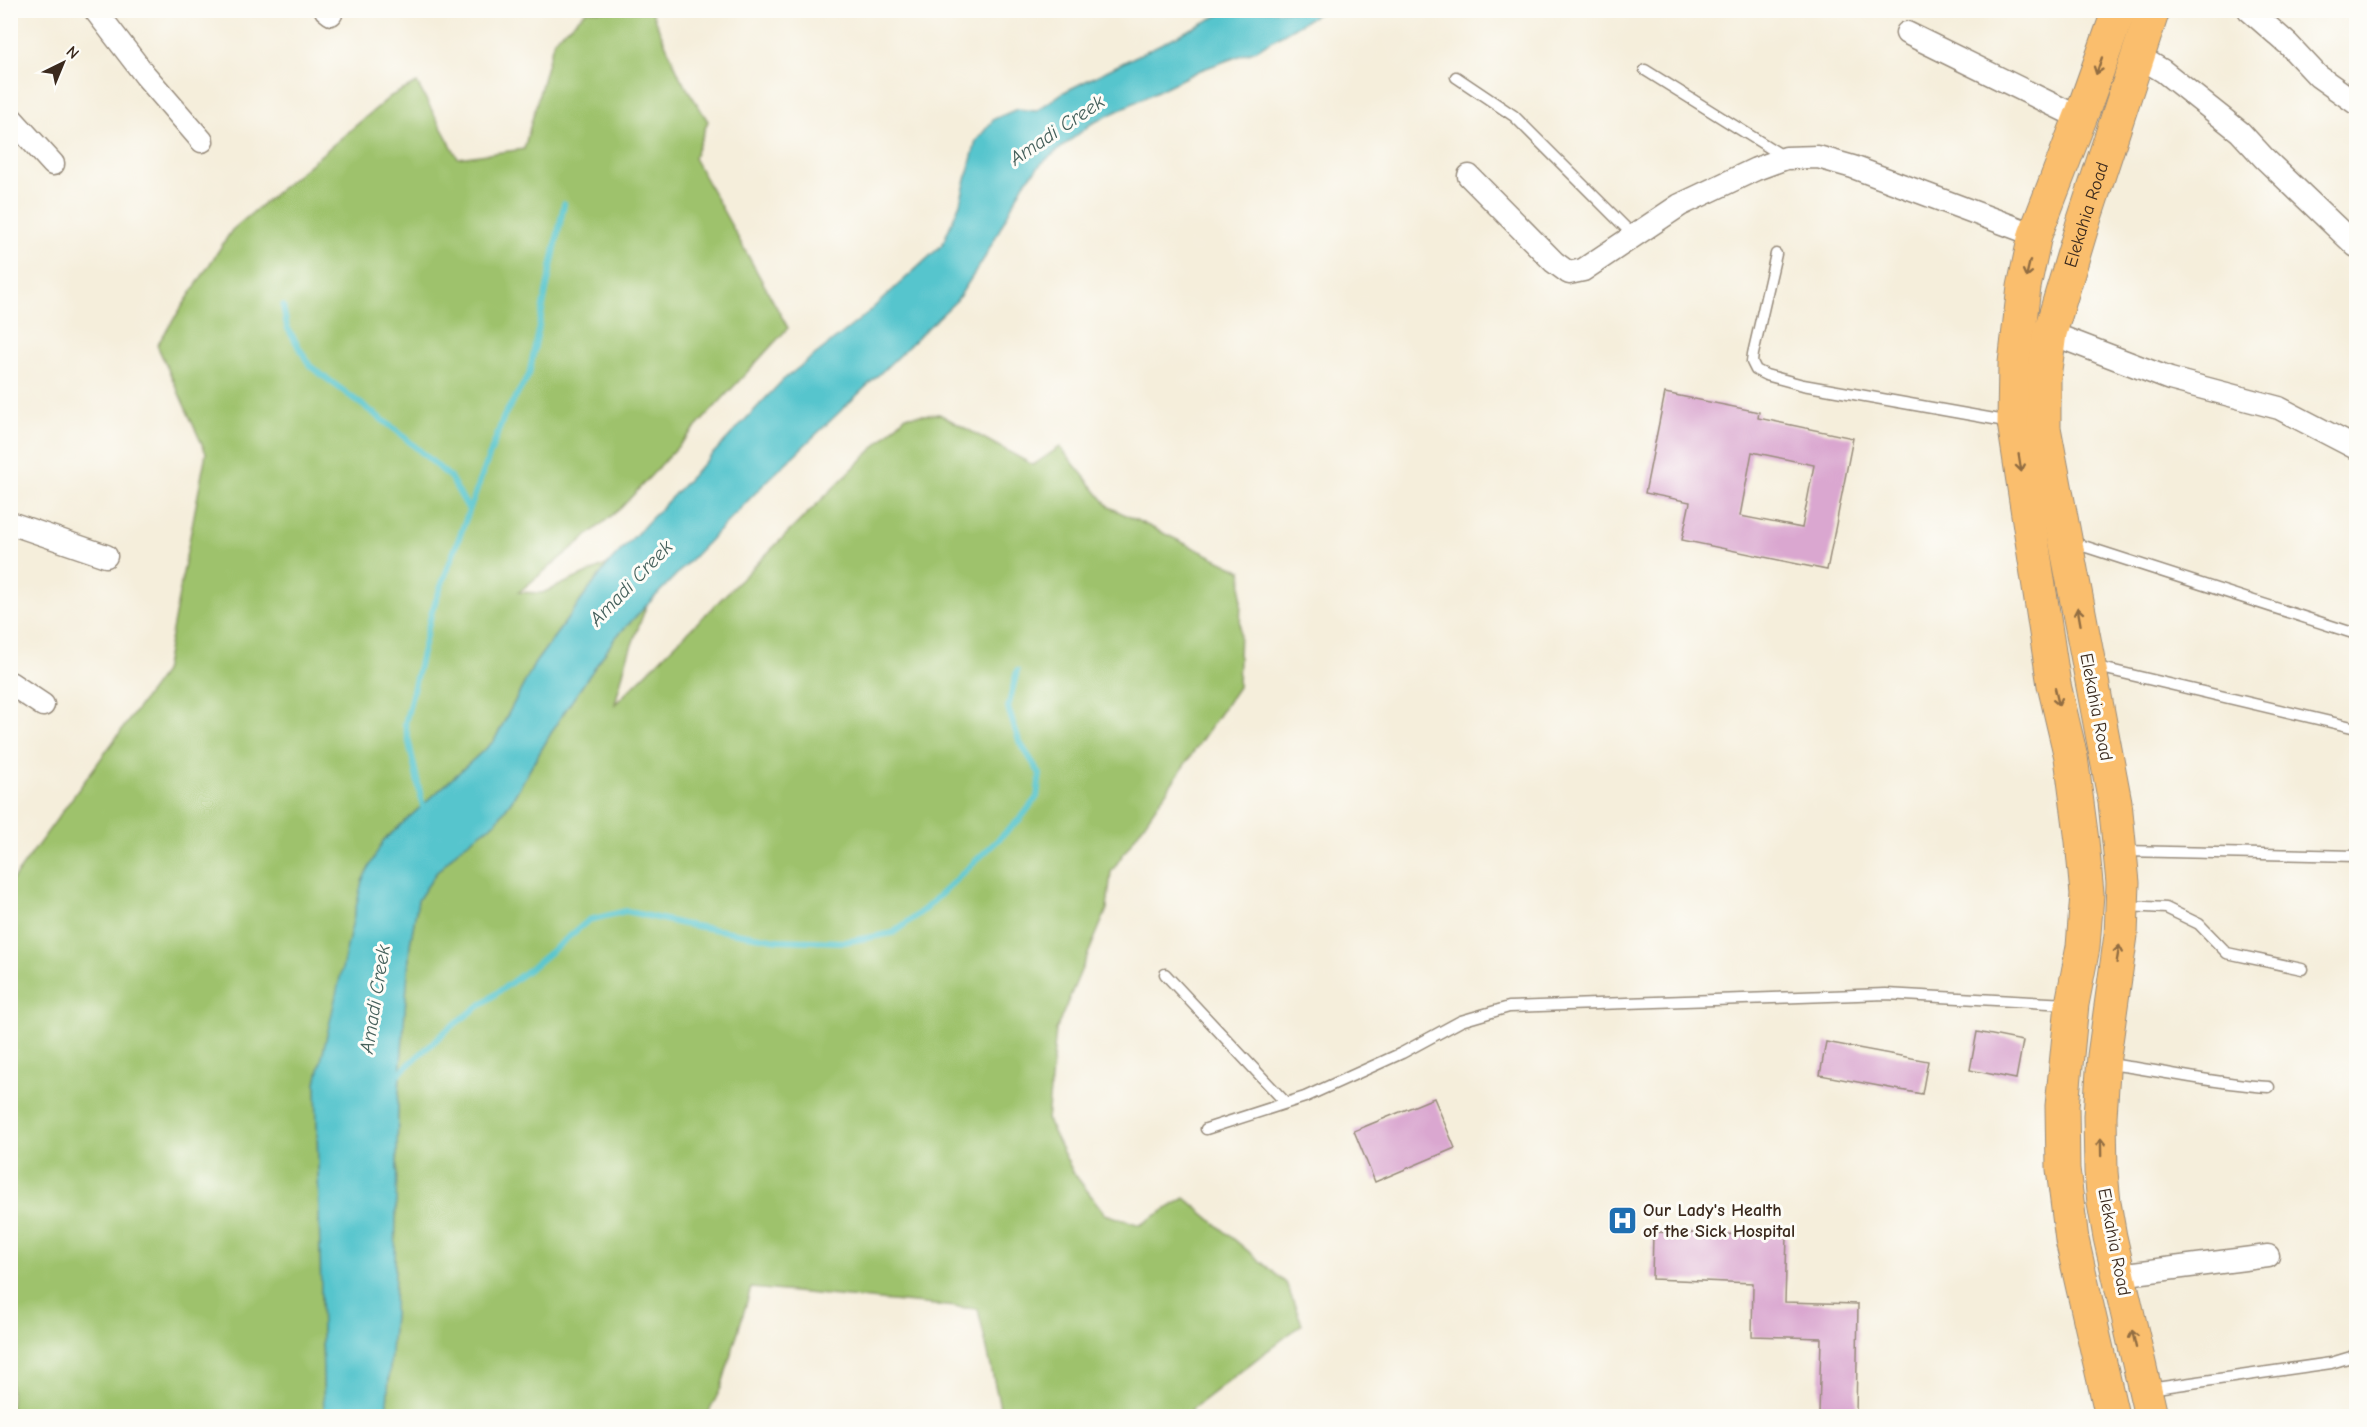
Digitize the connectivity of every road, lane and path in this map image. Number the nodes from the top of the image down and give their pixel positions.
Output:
1 (95, 10) edge
2 (2118, 10) edge
3 (2152, 10) edge
4 (2249, 10) edge
5 (1907, 33) dead end
6 (2138, 56) junction
7 (1645, 70) dead end
8 (1456, 77) dead end
9 (2356, 103) edge
10 (10, 117) edge
11 (2080, 118) junction
12 (202, 141) dead end
13 (1786, 158) junction
14 (53, 164) dead end
15 (1469, 176) dead end
16 (2035, 235) junction
17 (1634, 236) junction
18 (2356, 246) edge
19 (1776, 254) dead end
20 (2050, 333) junction
21 (2014, 422) junction
22 (2356, 448) edge
23 (10, 523) edge
24 (2066, 540) junction
25 (106, 556) dead end
26 (2356, 634) edge
27 (2087, 664) junction
28 (10, 683) edge
29 (44, 705) dead end
30 (2356, 728) edge
31 (2121, 851) junction
32 (2356, 856) edge
33 (2122, 906) junction
34 (2302, 969) dead end
35 (1165, 974) dead end
36 (2072, 1004) junction
37 (2103, 1064) junction
38 (2269, 1087) dead end
39 (1286, 1104) junction
40 (1206, 1129) dead end
41 (2268, 1256) dead end
42 (2119, 1275) junction
43 (2356, 1353) edge
44 (2148, 1403) edge
45 (2112, 1416) edge

1 - 12 street
2 -> 11 main road, Elekahia Road
3 - 6 main road, Elekahia Road
4 - 9 street
5 - 11 street
6 - 18 street
6 - 20 main road, Elekahia Road
7 - 13 lane
8 - 17 lane
10 - 14 street
11 - 16 main road, Elekahia Road
13 - 16 street
13 - 17 street
15 - 17 street
16 -> 21 main road, Elekahia Road
19 - 21 lane
20 - 22 street
20 - 24 main road, Elekahia Road
21 -> 36 main road, Elekahia Road
23 - 25 street
24 - 26 lane
27 -> 24 main road, Elekahia Road
27 - 30 lane
27 - 31 main road, Elekahia Road
28 - 29 street
31 - 32 lane
31 - 33 main road, Elekahia Road
33 - 34 lane
37 -> 33 main road, Elekahia Road
35 - 39 lane
36 - 39 lane
36 - 45 main road, Elekahia Road
37 - 38 lane
42 -> 37 main road, Elekahia Road
39 - 40 lane
41 - 42 street
44 -> 42 main road, Elekahia Road
43 - 44 lane

